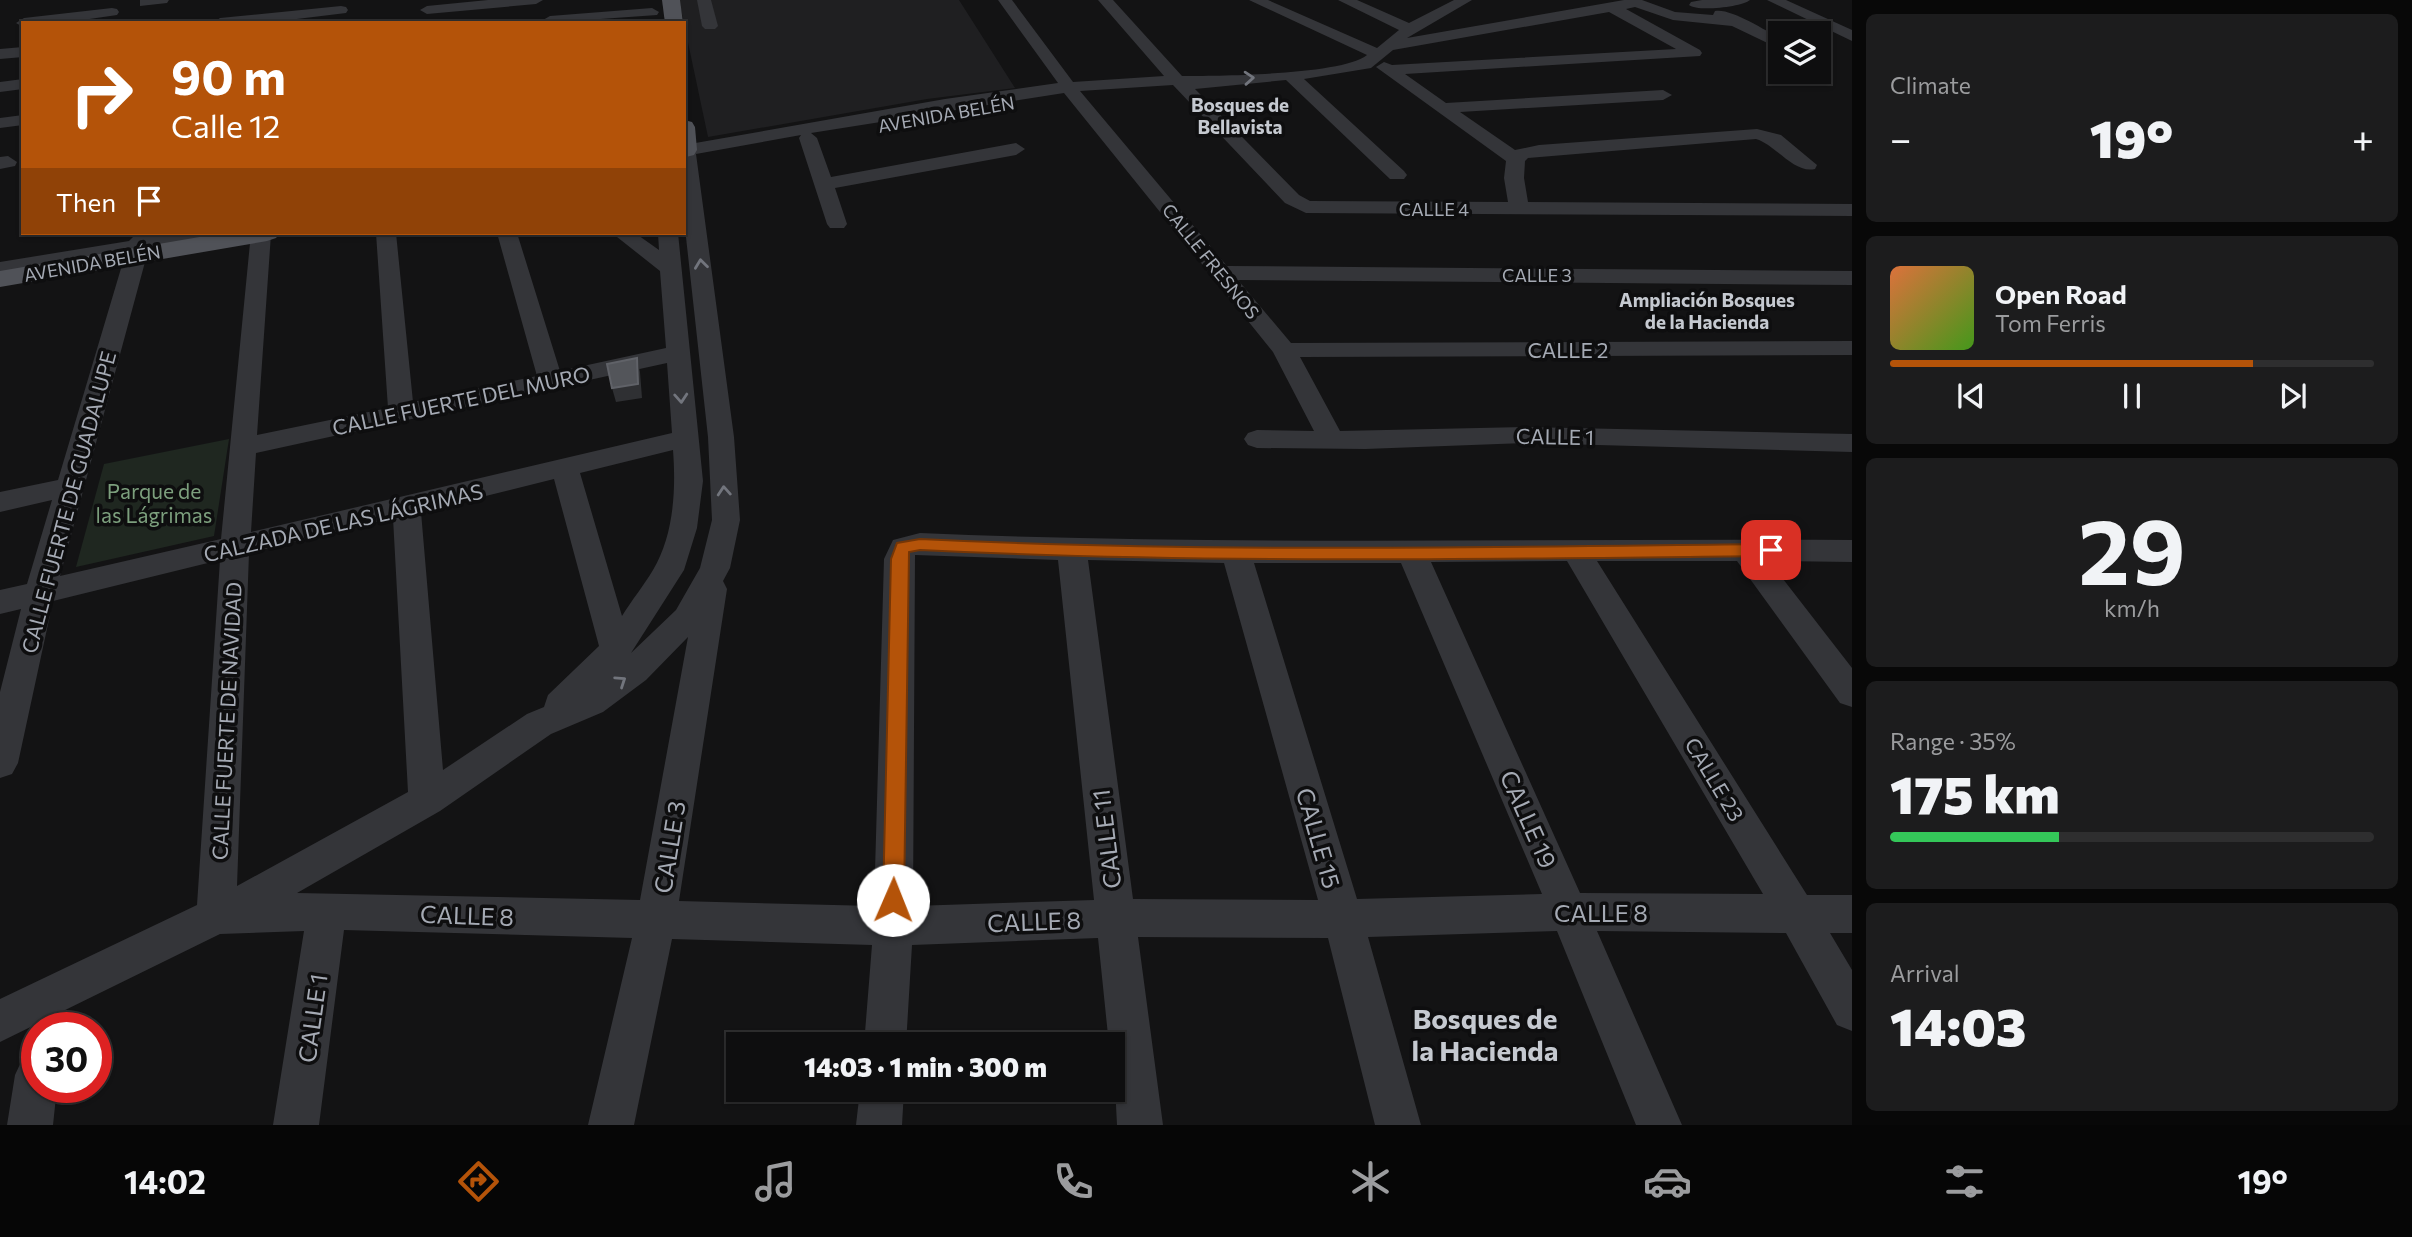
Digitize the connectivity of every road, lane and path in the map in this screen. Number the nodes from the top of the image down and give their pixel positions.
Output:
1 (162, 0) edge
2 (537, 0) edge
3 (553, 0) edge
4 (671, 0) edge
5 (704, 0) edge
6 (1006, 0) edge
7 (1105, 0) edge
8 (1256, 0) edge
9 (1345, 0) edge
10 (1354, 0) edge
11 (1743, 0) edge
12 (1774, 0) edge
13 (1454, 2) edge
14 (145, 3) dead end
15 (1635, 3) edge
16 (1699, 5) junction
17 (1611, 7) junction
18 (340, 11) edge
19 (427, 11) edge
20 (112, 12) dead end
21 (657, 12) edge
22 (1375, 12) junction
23 (91, 19) edge
24 (55, 21) edge
25 (240, 21) edge
26 (550, 21) edge
27 (561, 21) edge
28 (674, 21) edge
29 (1738, 22) junction
30 (710, 26) dead end
31 (1409, 29) junction
32 (1852, 36) edge
33 (1768, 38) edge
34 (21, 52) edge
35 (0, 54) edge
36 (1383, 58) junction
37 (1290, 75) junction
38 (1179, 82) junction
39 (21, 84) edge
40 (0, 87) edge
41 (1071, 90) junction
42 (1662, 95) dead end
43 (1443, 108) junction
44 (21, 120) edge
45 (0, 123) edge
46 (808, 138) junction
47 (1016, 149) dead end
48 (686, 151) edge
49 (686, 151) edge
50 (686, 159) edge
51 (1516, 159) junction
52 (1808, 165) dead end
53 (1397, 174) dead end
54 (824, 184) junction
55 (1519, 209) junction
56 (1852, 210) edge
57 (837, 224) dead end
58 (182, 235) edge
59 (206, 235) edge
60 (241, 235) edge
61 (257, 235) edge
62 (386, 235) edge
63 (508, 235) edge
64 (625, 235) edge
65 (668, 235) edge
66 (138, 248) junction
67 (672, 269) junction
68 (0, 272) edge
69 (1221, 273) junction
70 (1852, 278) edge
71 (1852, 348) edge
72 (1284, 350) junction
73 (678, 353) junction
74 (551, 382) junction
75 (401, 413) junction
76 (684, 439) junction
77 (1257, 439) dead end
78 (1332, 440) junction
79 (1852, 443) edge
80 (244, 447) junction
81 (565, 468) junction
82 (72, 486) junction
83 (0, 502) edge
84 (406, 507) junction
85 (235, 548) junction
86 (1575, 550) junction
87 (1744, 550) junction
88 (1852, 551) edge
89 (1072, 552) junction
90 (1236, 552) junction
91 (1412, 554) junction
92 (715, 568) junction
93 (40, 592) junction
94 (0, 602) edge
95 (616, 650) junction
96 (1852, 693) edge
97 (539, 724) junction
98 (0, 763) edge
99 (427, 800) junction
100 (327, 911) junction
101 (1569, 912) junction
102 (1796, 913) junction
103 (1852, 914) edge
104 (216, 915) junction
105 (1115, 918) junction
106 (1343, 919) junction
107 (656, 921) junction
108 (893, 926) junction
109 (1852, 1010) edge
110 (47, 1012) edge
111 (21, 1017) edge
112 (0, 1021) edge
113 (886, 1032) edge
114 (881, 1102) edge
115 (33, 1103) edge
116 (30, 1125) edge
117 (296, 1125) edge
118 (611, 1125) edge
119 (879, 1125) edge
120 (1140, 1125) edge
121 (1398, 1125) edge
122 (1659, 1125) edge

1 - 14 street
2 - 19 street
3 - 26 street
4 - 28 main road
5 - 30 street
6 - 41 street, CALLE FRESNOS
7 - 38 street, CALLE 4
8 - 36 street
9 - 22 street
10 - 22 street
11 - 16 street
12 - 32 street
13 - 31 street, AVENIDA BELÉN
15 - 16 street
15 - 17 street
15 - 29 street
16 - 29 street
17 - 36 street
17 - 36 street
18 - 25 street
20 - 23 street
21 - 27 street
22 - 31 street
23 - 24 street
29 - 33 street
31 - 36 street, AVENIDA BELÉN
34 - 35 street
36 - 37 street, AVENIDA BELÉN
36 - 43 street
38 -> 37 street, AVENIDA BELÉN
37 - 53 street
38 - 41 street, AVENIDA BELÉN
38 - 55 street, CALLE 4
39 - 40 street
41 - 46 street, AVENIDA BELÉN
41 - 48 street, AVENIDA BELÉN
41 - 69 street, CALLE FRESNOS
42 - 43 street
43 - 51 street
44 - 45 street
46 - 49 street, AVENIDA BELÉN
46 - 54 street
47 - 54 street
92 -> 50 street
51 - 52 street
51 - 55 street
54 - 57 street
55 - 56 street, CALLE 4
58 - 66 main road, AVENIDA BELÉN
59 - 66 street
60 - 66 main road, AVENIDA BELÉN
61 - 80 street, CALLE FUERTE DE NAVIDAD
62 - 75 street
63 - 74 street
64 - 67 street
65 - 67 street
66 - 68 main road, AVENIDA BELÉN
66 - 82 street, CALLE FUERTE DE GUADALUPE
67 - 73 street
69 - 70 street, CALLE 3
69 - 72 street, CALLE FRESNOS
71 - 72 street, CALLE 2
72 - 78 street, CALLE FRESNOS
73 - 74 street, CALLE FUERTE DEL MURO
73 -> 76 street
74 - 75 street, CALLE FUERTE DEL MURO
75 - 80 street, CALLE FUERTE DEL MURO
76 - 81 street, CALZADA DE LAS LÁGRIMAS
76 - 95 street
77 - 78 street, CALLE 1
78 - 79 street, CALLE 1
80 - 85 street, CALLE FUERTE DE NAVIDAD
81 - 84 street, CALZADA DE LAS LÁGRIMAS
81 - 95 street
82 - 83 street
82 - 93 street, CALLE FUERTE DE GUADALUPE
84 - 85 street, CALZADA DE LAS LÁGRIMAS
84 - 99 street
85 - 93 street, CALZADA DE LAS LÁGRIMAS
85 - 104 street, CALLE FUERTE DE NAVIDAD
86 - 87 street
86 - 91 street
86 - 102 street, CALLE 23
87 - 88 street
87 - 96 street
89 - 90 street
89 - 105 street, CALLE 11
89 - 108 street
90 - 91 street
90 - 106 street, CALLE 15
91 - 101 street, CALLE 19
97 -> 92 street
92 - 107 street, CALLE 3
93 - 94 street, CALZADA DE LAS LÁGRIMAS
93 - 98 street, CALLE FUERTE DE GUADALUPE
95 - 97 street
97 - 99 street
99 - 104 street
100 - 104 street, CALLE 8
100 - 107 street, CALLE 8
100 - 117 street, CALLE 1
101 - 102 street, CALLE 8
101 - 106 street, CALLE 8
101 - 122 street, CALLE 19
102 - 103 street, CALLE 8
102 - 109 street, CALLE 23
104 - 110 street
105 - 106 street, CALLE 8
105 - 108 street, CALLE 8
105 - 120 street, CALLE 11
106 - 121 street, CALLE 15
107 - 108 street, CALLE 8
107 - 118 street, CALLE 3
108 - 113 street
111 - 112 street
114 - 119 street
115 - 116 street

